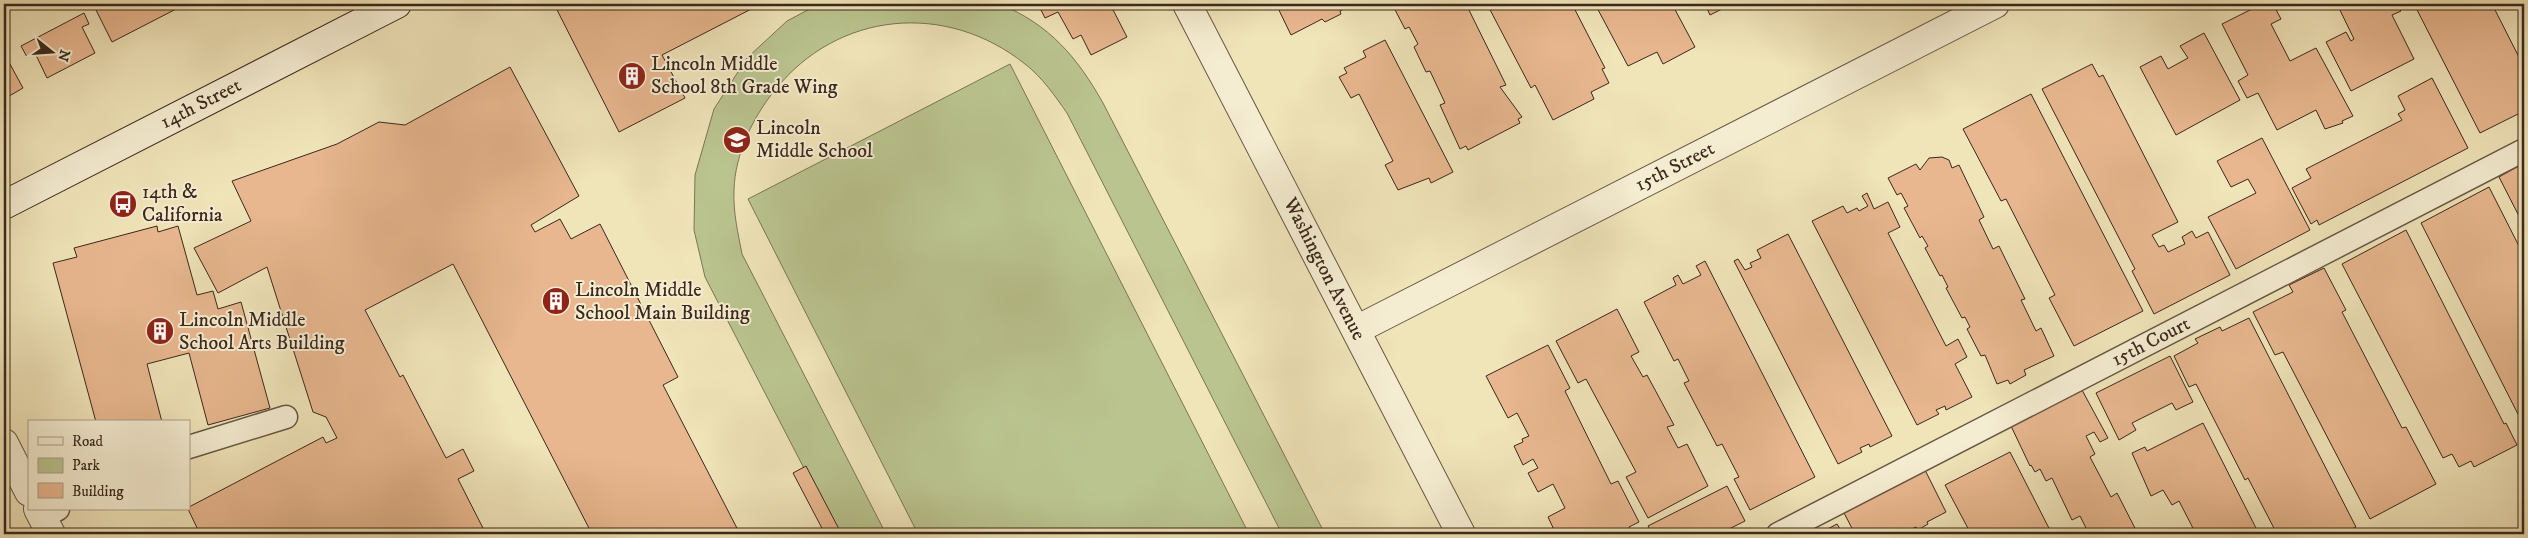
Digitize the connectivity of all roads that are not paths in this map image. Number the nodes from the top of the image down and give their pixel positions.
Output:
1 (397, 4) edge
2 (1995, 4) edge
3 (1193, 6) edge
4 (2524, 150) edge
5 (4, 205) edge
6 (1356, 330) junction
7 (286, 417) dead end
8 (4, 443) edge
9 (190, 447) edge
10 (28, 490) edge
11 (1461, 534) edge
12 (1778, 534) edge

1 - 5 street, 14th Street
2 - 6 street, 15th Street
3 - 6 street, Washington Avenue
4 - 12 lane, 15th Court
6 - 11 street, Washington Avenue
7 - 9 lane
8 - 10 street

